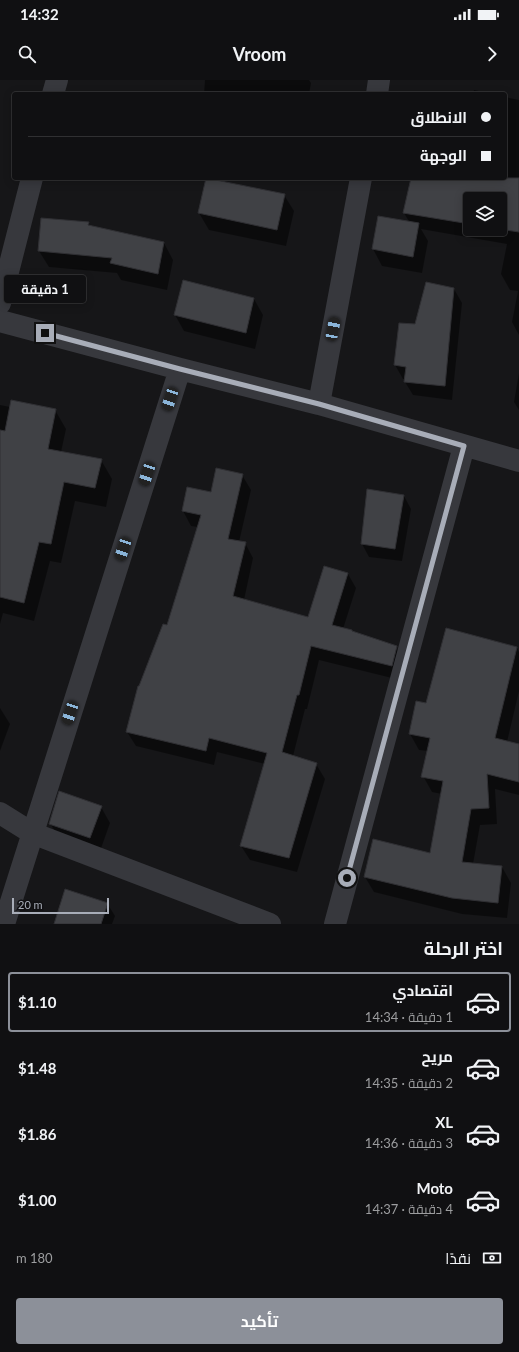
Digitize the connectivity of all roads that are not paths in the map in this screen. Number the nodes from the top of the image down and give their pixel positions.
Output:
1 (57, 80) edge
2 (380, 80) edge
3 (54, 92) edge
4 (377, 92) edge
5 (31, 180) edge
6 (361, 180) edge
7 (0, 303) edge
8 (0, 321) edge
9 (180, 369) junction
10 (319, 404) junction
11 (464, 446) junction
12 (519, 461) edge
13 (0, 814) edge
14 (32, 832) junction
15 (4, 924) edge
16 (270, 924) edge
17 (335, 924) edge

1 - 3 street
2 - 4 street
5 - 7 street
6 - 10 street
8 - 9 street
9 - 10 street
9 - 14 street
10 - 11 street
11 - 12 street
11 - 17 street
13 - 14 street
14 - 15 street
14 - 16 street

